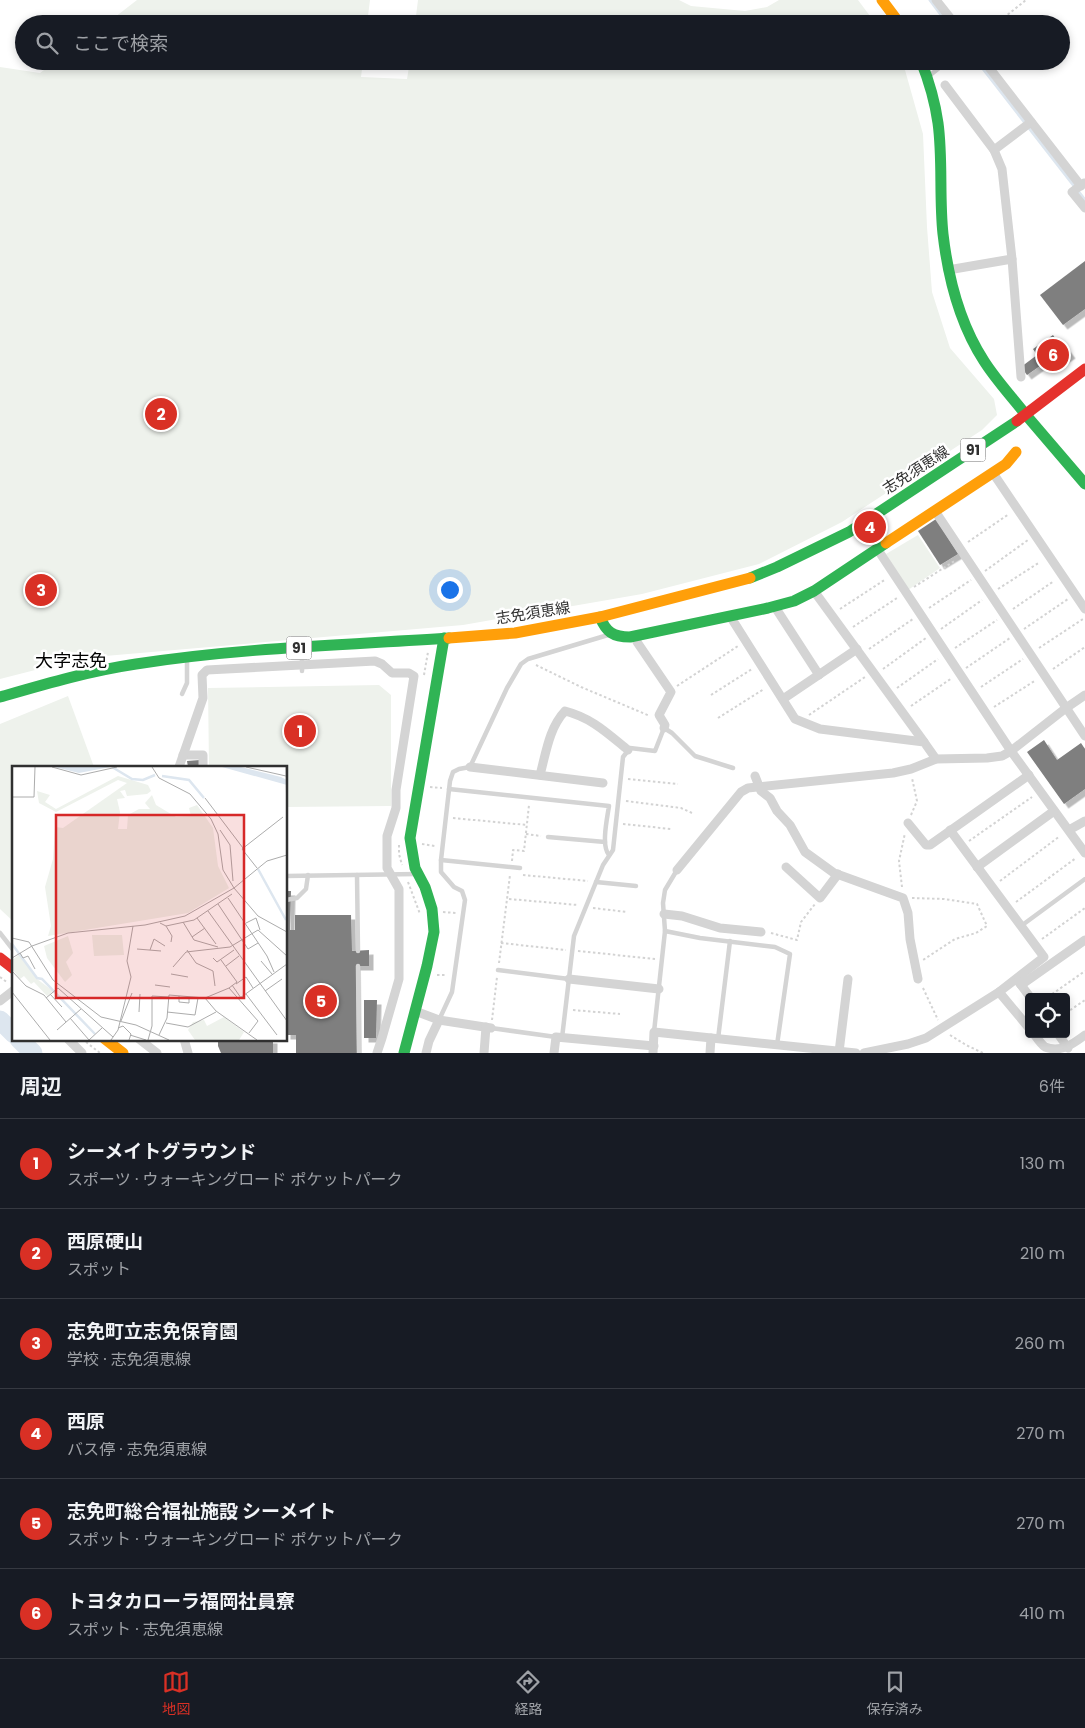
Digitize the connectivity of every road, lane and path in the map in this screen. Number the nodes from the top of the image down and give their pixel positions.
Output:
1 (882, 0) edge
2 (936, 0) edge
3 (1026, 0) edge
4 (893, 15) edge
5 (948, 15) edge
6 (1007, 15) edge
7 (925, 70) edge
8 (937, 70) edge
9 (991, 70) edge
10 (928, 77) junction
11 (945, 85) dead end
12 (1031, 122) junction
13 (994, 150) junction
14 (1083, 184) edge
15 (1085, 208) edge
16 (1012, 259) junction
17 (948, 270) junction
18 (1085, 370) edge
19 (1021, 376) dead end
20 (1026, 415) junction
21 (1016, 452) dead end
22 (993, 474) junction
23 (1085, 484) edge
24 (1017, 509) junction
25 (935, 511) junction
26 (1035, 535) junction
27 (878, 550) junction
28 (962, 551) junction
29 (1049, 556) junction
30 (894, 573) junction
31 (1062, 575) junction
32 (978, 576) junction
33 (814, 591) junction
34 (906, 592) junction
35 (990, 594) junction
36 (1075, 594) junction
37 (775, 607) junction
38 (1085, 609) edge
39 (921, 614) junction
40 (832, 615) junction
41 (1004, 615) junction
42 (730, 616) junction
43 (600, 617) junction
44 (1085, 618) edge
45 (845, 633) junction
46 (609, 634) junction
47 (934, 634) junction
48 (1016, 634) junction
49 (637, 636) junction
50 (444, 638) junction
51 (746, 641) junction
52 (1085, 647) edge
53 (302, 648) junction
54 (859, 652) junction
55 (947, 653) junction
56 (1030, 654) junction
57 (187, 657) junction
58 (532, 658) junction
59 (760, 663) junction
60 (302, 670) dead end
61 (874, 673) junction
62 (959, 673) junction
63 (819, 675) junction
64 (1044, 675) junction
65 (773, 683) junction
66 (670, 690) junction
67 (972, 692) junction
68 (182, 694) dead end
69 (889, 694) junction
70 (711, 695) dead end
71 (1085, 695) edge
72 (0, 697) edge
73 (783, 699) junction
74 (1066, 708) junction
75 (902, 712) junction
76 (986, 712) junction
77 (718, 718) dead end
78 (800, 721) junction
79 (663, 724) junction
80 (1085, 736) edge
81 (924, 742) junction
82 (628, 750) junction
83 (1011, 751) junction
84 (183, 755) junction
85 (936, 759) junction
86 (179, 766) edge
87 (203, 766) edge
88 (470, 767) junction
89 (733, 768) dead end
90 (540, 775) junction
91 (1029, 775) junction
92 (755, 776) dead end
93 (621, 779) junction
94 (603, 783) dead end
95 (678, 784) dead end
96 (427, 786) dead end
97 (759, 787) junction
98 (449, 789) junction
99 (1040, 791) junction
100 (529, 798) junction
101 (618, 800) junction
102 (1054, 810) junction
103 (692, 813) dead end
104 (446, 817) junction
105 (1085, 821) edge
106 (908, 823) dead end
107 (616, 824) junction
108 (527, 826) junction
109 (671, 829) dead end
110 (950, 830) junction
111 (1069, 830) junction
112 (526, 834) junction
113 (548, 837) joint
114 (605, 842) junction
115 (442, 846) junction
116 (962, 846) junction
117 (421, 851) dead end
118 (1084, 852) edge
119 (609, 855) junction
120 (441, 860) junction
121 (977, 866) junction
122 (511, 867) junction
123 (786, 867) dead end
124 (520, 868) dead end
125 (677, 870) joint
126 (511, 873) junction
127 (418, 874) junction
128 (838, 874) junction
129 (308, 875) junction
130 (357, 875) junction
131 (391, 875) junction
132 (288, 876) edge
133 (1085, 879) edge
134 (596, 882) junction
135 (636, 886) dead end
136 (992, 887) junction
137 (820, 898) junction
138 (903, 898) junction
139 (509, 899) junction
140 (288, 900) edge
141 (440, 905) dead end
142 (586, 908) junction
143 (1008, 908) junction
144 (1085, 908) edge
145 (627, 912) dead end
146 (463, 913) junction
147 (664, 914) junction
148 (1020, 926) junction
149 (664, 931) junction
150 (761, 932) joint
151 (0, 933) edge
152 (1085, 940) edge
153 (730, 941) junction
154 (501, 943) junction
155 (1034, 944) junction
156 (12, 948) edge
157 (358, 950) dead end
158 (572, 951) junction
159 (0, 958) edge
160 (662, 960) junction
161 (358, 966) dead end
162 (915, 966) junction
163 (12, 967) edge
164 (498, 970) junction
165 (1085, 971) edge
166 (434, 975) dead end
167 (454, 976) junction
168 (569, 979) junction
169 (848, 979) dead end
170 (918, 979) joint
171 (1018, 982) junction
172 (659, 989) junction
173 (999, 992) junction
174 (12, 993) edge
175 (1027, 993) edge
176 (1054, 993) edge
177 (1085, 1000) edge
178 (0, 1001) edge
179 (565, 1009) junction
180 (1070, 1010) edge
181 (415, 1011) junction
182 (620, 1014) dead end
183 (439, 1020) junction
184 (1025, 1023) edge
185 (942, 1027) junction
186 (489, 1028) junction
187 (654, 1032) junction
188 (1085, 1035) edge
189 (559, 1038) junction
190 (715, 1038) junction
191 (1038, 1038) edge
192 (1059, 1038) edge
193 (69, 1040) edge
194 (83, 1040) edge
195 (107, 1040) edge
196 (140, 1040) edge
197 (184, 1040) edge
198 (772, 1048) edge
199 (653, 1050) edge
200 (817, 1051) edge
201 (1063, 1051) edge
202 (839, 1052) junction
203 (82, 1053) edge
204 (100, 1053) edge
205 (123, 1053) edge
206 (157, 1053) edge
207 (188, 1053) edge
208 (359, 1053) edge
209 (377, 1053) edge
210 (404, 1053) edge
211 (426, 1053) edge
212 (484, 1053) edge
213 (554, 1053) edge
214 (710, 1053) edge
215 (856, 1053) edge
216 (864, 1053) edge
217 (983, 1053) edge

1 - 4 street
2 - 5 street
3 - 6 path
7 - 10 street
8 - 10 lane
9 - 12 street
10 - 17 street
11 - 13 street
12 - 13 street
12 - 14 street
13 - 16 street
14 - 15 street
16 - 17 street
16 - 19 street
17 - 20 street
18 - 20 street, 志免須恵線 / 91
20 - 23 street
20 - 43 street, 志免須恵線 / 91
21 - 22 street
22 - 24 street
22 - 25 street
24 - 26 street
24 - 28 path
25 - 27 street
25 - 28 street
26 - 29 street
26 - 32 path
27 - 30 street
27 - 33 street
28 - 32 street
28 - 34 path
29 - 31 street
29 - 35 path
30 - 34 street
30 - 40 path
31 - 36 street
31 - 41 path
32 - 35 street
32 - 39 path
33 - 37 street
33 - 40 street
34 - 39 street
34 - 45 path
35 - 41 street
35 - 47 path
36 - 38 street
36 - 48 path
37 - 42 street
37 - 63 street
39 - 47 street
39 - 54 path
40 - 45 street
41 - 48 street
41 - 55 path
42 - 49 street
42 - 51 street
43 - 46 street
43 - 50 street, 志免須恵線 / 91
44 - 56 path
45 - 54 street
46 - 49 street
46 - 58 lane
47 - 55 street
47 - 61 path
48 - 56 street
48 - 62 path
49 - 66 street
50 - 53 street, 志免須恵線 / 91
50 - 127 street
51 - 59 street
51 - 66 path
52 - 64 path
53 - 57 street, 志免須恵線 / 91
53 - 60 lane
54 - 61 street
54 - 63 street
55 - 62 street
55 - 69 path
56 - 64 street
56 - 67 path
57 - 68 lane
57 - 72 street, 志免須恵線 / 91
58 - 79 path
58 - 88 lane
59 - 65 street
59 - 70 path
61 - 69 street
61 - 78 path
62 - 67 street
62 - 75 path
63 - 73 street
64 - 74 street
64 - 76 path
65 - 73 street
65 - 77 path
66 - 79 street
67 - 76 street
69 - 75 street
71 - 74 street
73 - 78 street
74 - 80 street
74 - 83 street
75 - 81 street
76 - 83 street
78 - 81 street
79 - 82 lane
79 - 89 lane
81 - 85 street
82 - 90 street
82 - 93 lane
83 - 85 street
83 - 91 street
84 - 86 street
84 - 87 street
84 - 131 street
85 - 97 street
88 - 90 street
88 - 98 lane
90 - 94 street
91 - 99 street
91 - 110 street
92 - 97 street
93 - 95 path
93 - 101 lane
96 - 98 path
97 - 125 street
97 - 128 street
98 - 100 lane
98 - 104 lane
99 - 102 street
99 - 116 path
100 - 108 path
100 - 114 lane
101 - 103 path
101 - 107 lane
102 - 111 street
102 - 121 street
104 - 108 path
104 - 115 lane
105 - 111 street
106 - 110 street
107 - 109 path
107 - 119 lane
108 - 112 path
110 - 116 street
111 - 118 street
111 - 136 path
112 - 113 path
112 - 122 path
113 - 114 lane
114 - 119 lane
115 - 117 path
115 - 120 lane
116 - 121 street
118 - 143 path
119 - 134 lane
120 - 122 lane
120 - 146 lane
121 - 136 street
122 - 124 lane
122 - 126 path
123 - 137 street
125 - 147 lane
126 - 134 path
126 - 139 path
127 - 131 lane
127 - 181 street
128 - 137 street
128 - 138 street
129 - 130 lane
129 - 132 lane
129 - 140 lane
130 - 131 lane
130 - 157 lane
131 - 209 street
133 - 148 lane
134 - 135 lane
134 - 142 lane
136 - 143 street
137 - 150 path
138 - 162 street
138 - 162 path
139 - 142 path
139 - 154 path
141 - 146 path
142 - 145 path
142 - 158 lane
143 - 148 street
144 - 155 path
146 - 167 lane
147 - 149 lane
147 - 150 street
148 - 155 street
149 - 153 lane
149 - 160 lane
151 - 156 lane
152 - 171 street
153 - 190 lane
153 - 198 lane
154 - 158 path
154 - 164 path
155 - 171 street
158 - 160 path
158 - 168 lane
159 - 163 street
160 - 172 lane
161 - 208 lane
162 - 170 street
164 - 168 lane
164 - 186 path
165 - 176 path
166 - 167 path
167 - 183 lane
168 - 172 street
168 - 179 lane
169 - 202 street
170 - 185 path
171 - 173 street
171 - 175 street
172 - 187 lane
173 - 184 street
173 - 185 street
174 - 178 street
177 - 180 path
179 - 182 path
179 - 189 lane
181 - 183 street
181 - 210 street
183 - 186 street
183 - 211 street
185 - 216 street
185 - 217 path
186 - 189 lane
186 - 212 street
187 - 190 street
187 - 199 street
188 - 201 street
189 - 199 street
189 - 213 street
190 - 198 street
190 - 214 street
191 - 201 street
192 - 201 street
193 - 203 street
194 - 204 path
195 - 205 street
196 - 206 street
197 - 207 street
198 - 200 street
200 - 202 street
202 - 215 street

